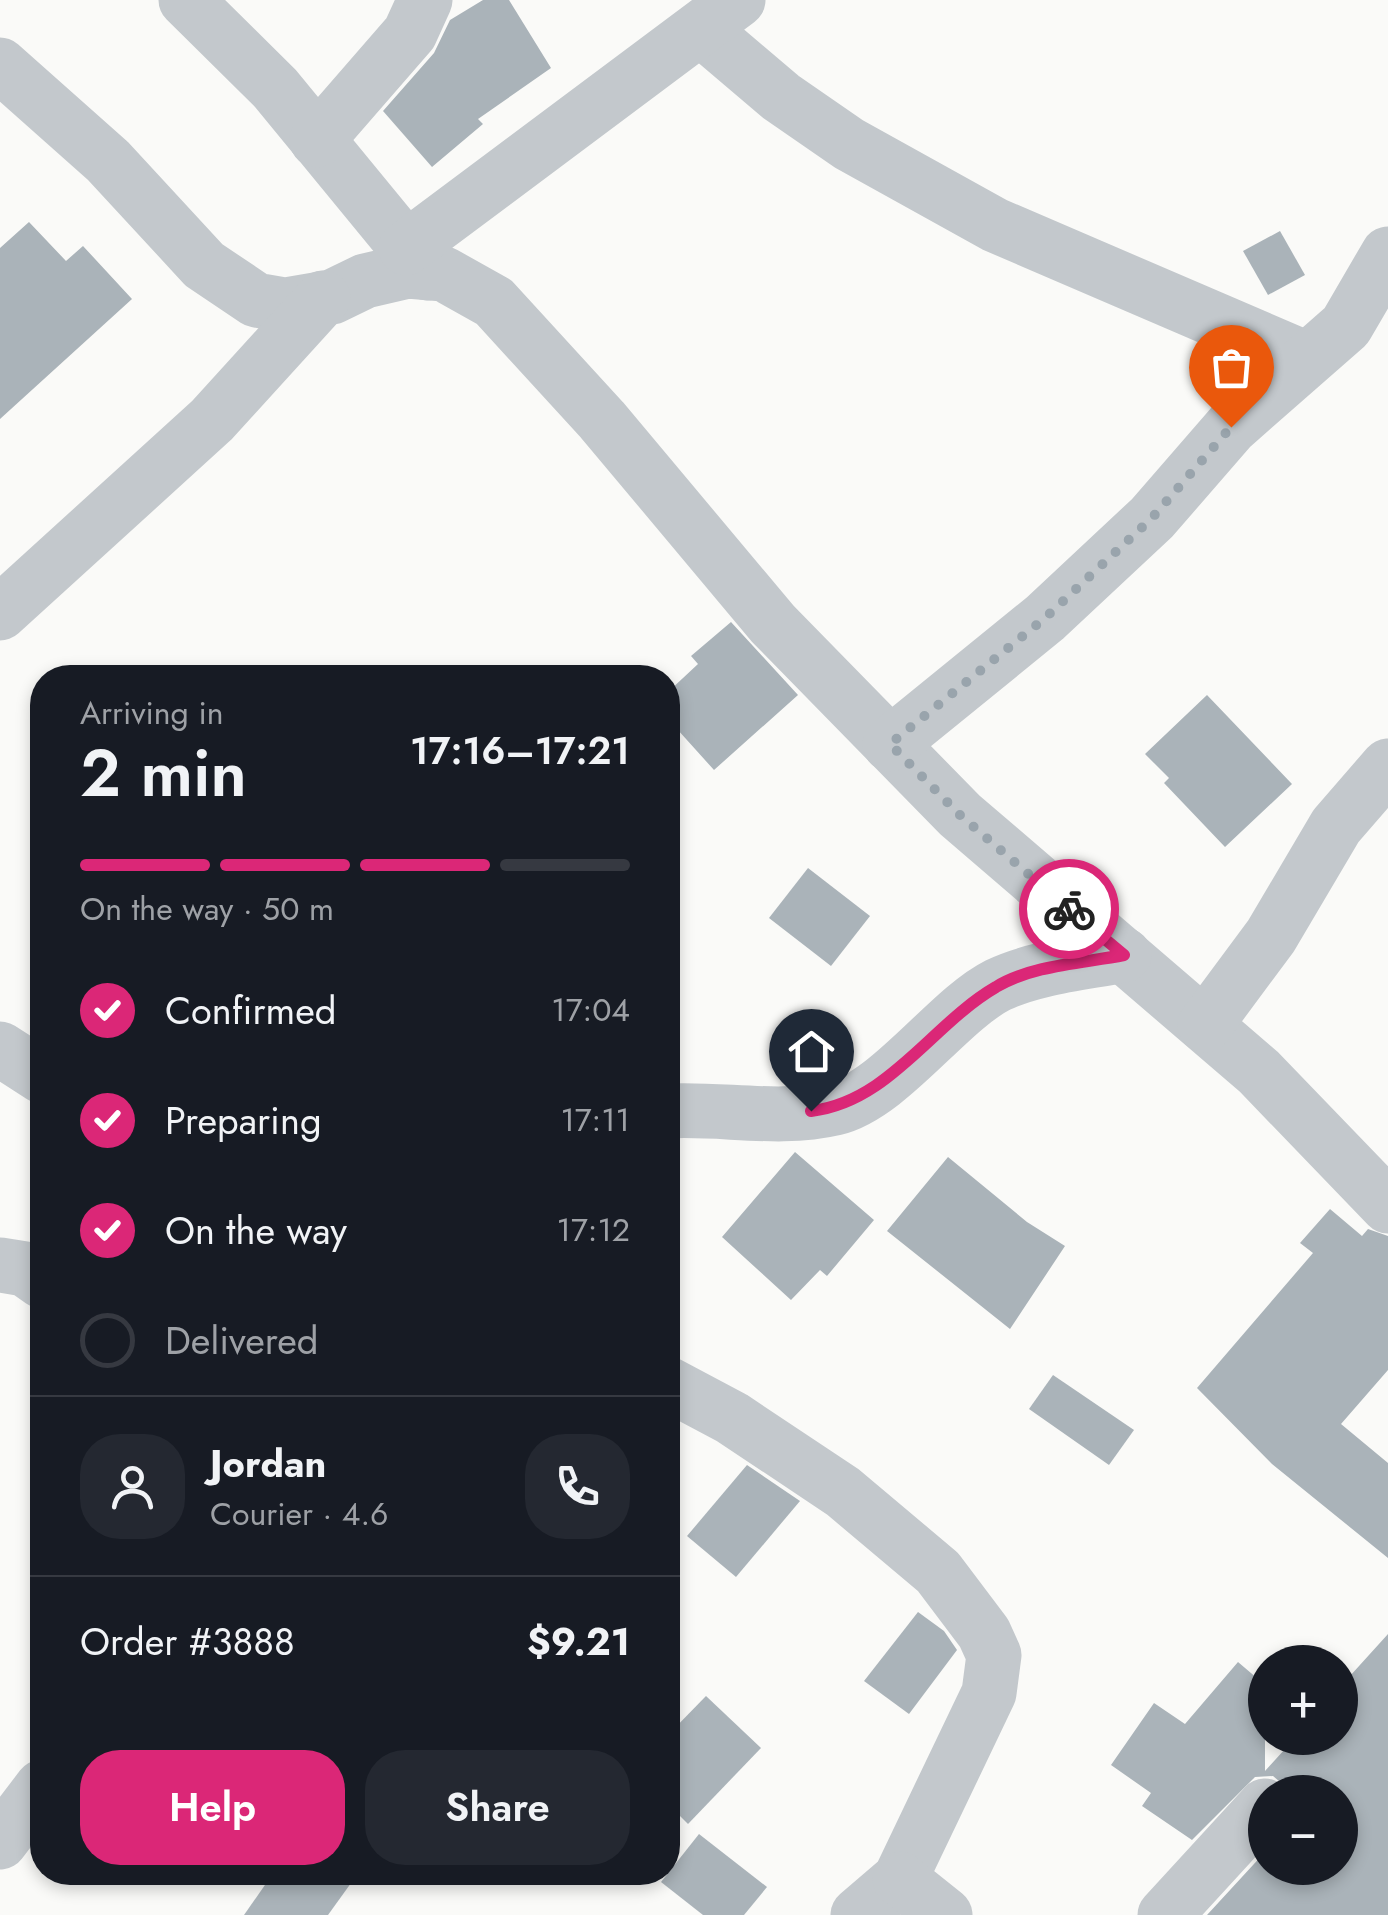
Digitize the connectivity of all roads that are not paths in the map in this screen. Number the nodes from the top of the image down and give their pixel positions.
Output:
1 (186, 0) edge
2 (425, 0) edge
3 (719, 14) edge
4 (0, 66) edge
5 (317, 140) junction
6 (1388, 254) edge
7 (417, 260) junction
8 (324, 298) junction
9 (1307, 360) junction
10 (0, 613) edge
11 (890, 744) junction
12 (1388, 766) edge
13 (1124, 955) junction
14 (1205, 1024) junction
15 (0, 1049) edge
16 (30, 1068) edge
17 (680, 1111) edge
18 (1388, 1206) edge
19 (0, 1265) edge
20 (30, 1272) edge
21 (680, 1390) edge
22 (30, 1803) edge
23 (1248, 1824) edge
24 (0, 1842) edge
25 (900, 1879) junction
26 (858, 1915) edge
27 (944, 1915) edge
28 (1164, 1915) edge

1 - 5 street
2 - 5 street
3 - 7 street
3 - 9 street
4 - 8 street
5 - 7 street
6 - 9 street
7 - 8 street
7 - 11 street
8 - 10 street
9 - 11 street
11 - 13 street
12 - 14 street
13 - 14 street
13 - 17 street
14 - 18 street
15 - 16 street
19 - 20 street
21 - 25 street
22 - 24 street
23 - 28 street
25 - 26 street
25 - 27 street

